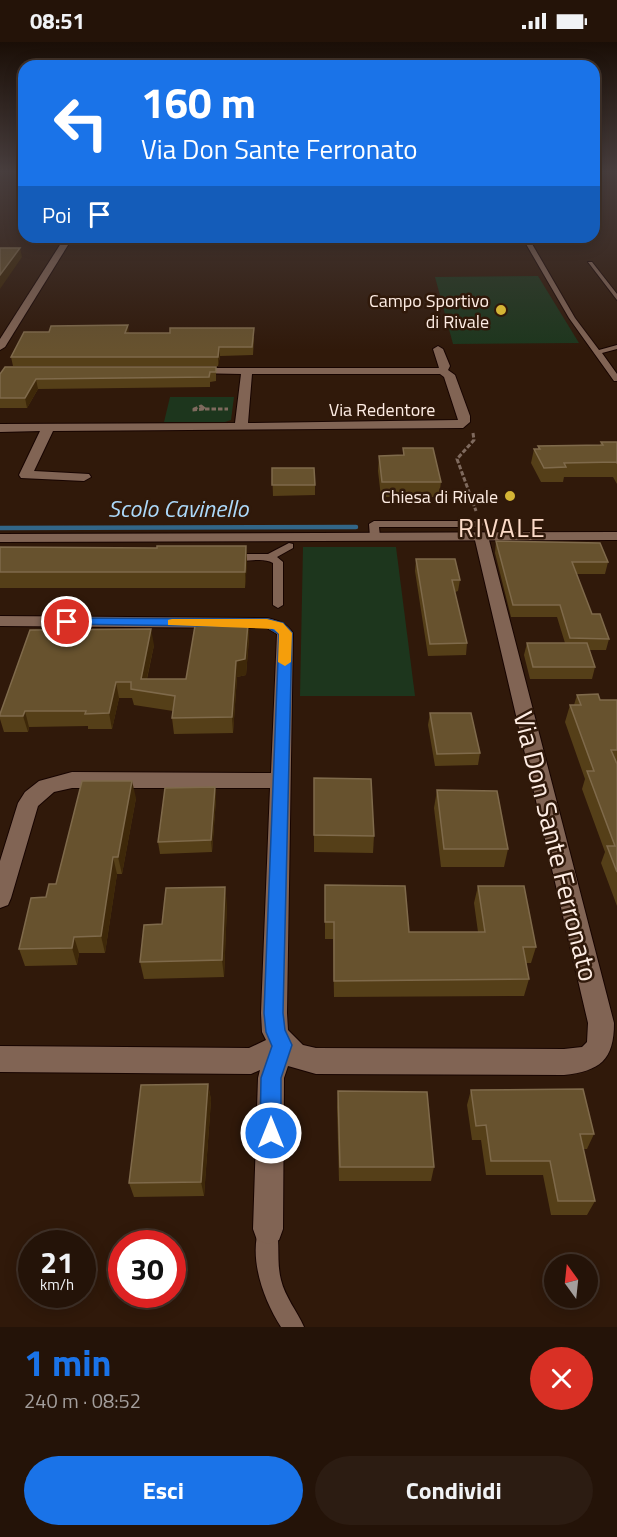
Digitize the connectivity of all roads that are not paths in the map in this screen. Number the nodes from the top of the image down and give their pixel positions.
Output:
1 (65, 243) edge
2 (528, 243) edge
3 (590, 263) dead end
4 (617, 298) edge
5 (0, 347) edge
6 (617, 347) edge
7 (438, 348) dead end
8 (598, 352) junction
9 (180, 370) edge
10 (247, 370) junction
11 (442, 371) junction
12 (617, 379) edge
13 (0, 428) edge
14 (48, 428) junction
15 (241, 428) junction
16 (84, 477) dead end
17 (479, 525) junction
18 (617, 536) edge
19 (0, 538) edge
20 (289, 541) junction
21 (223, 556) edge
22 (270, 557) junction
23 (278, 605) dead end
24 (0, 621) edge
25 (282, 781) junction
26 (0, 898) edge
27 (282, 1045) junction
28 (0, 1059) edge
29 (268, 1229) joint
30 (294, 1327) edge

1 - 5 street
2 - 8 lane
3 - 4 lane
6 - 8 lane
7 - 11 street, Via Redentore
8 - 12 lane
9 - 10 street, Via Redentore
10 - 11 street, Via Redentore
10 - 15 street
11 - 15 street, Via Redentore
13 - 14 street, Via Redentore
14 - 15 street, Via Redentore
14 - 16 street
17 - 18 street
17 - 20 street
17 - 27 street, Via Don Sante Ferronato
19 - 20 street
20 - 22 lane
21 - 22 lane
22 - 23 lane
24 - 25 street
25 - 26 street
25 - 27 street
27 - 28 street
27 - 29 street
29 - 30 lane

